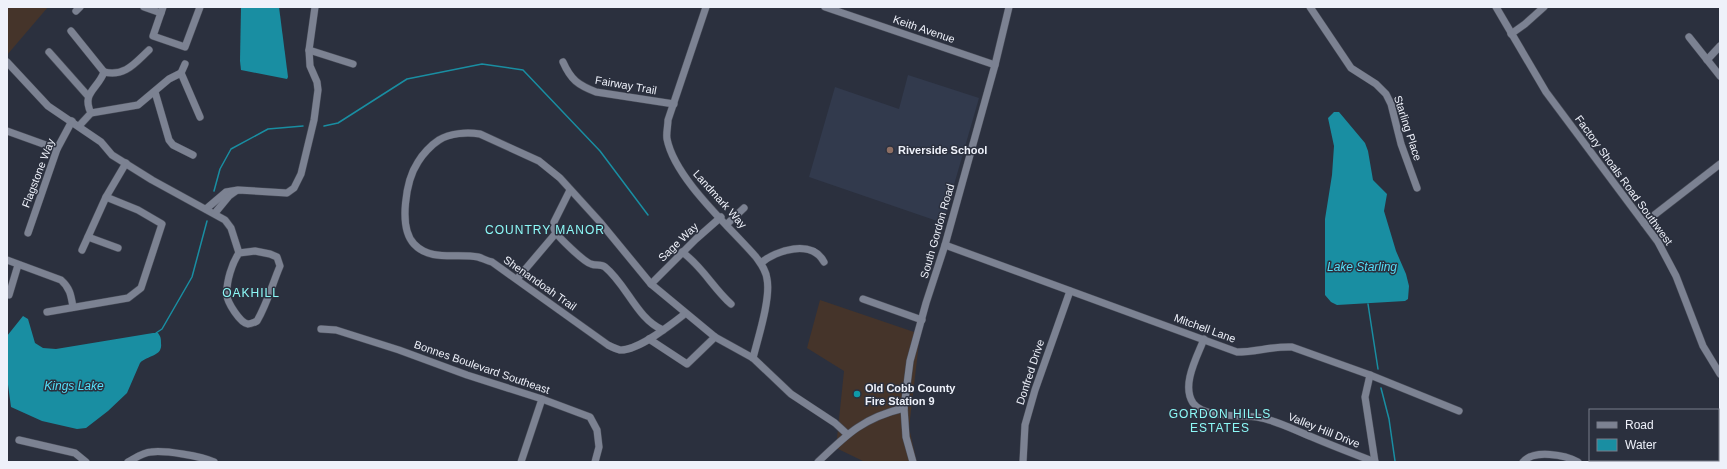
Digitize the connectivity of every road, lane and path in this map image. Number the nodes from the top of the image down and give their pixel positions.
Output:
1 (144, 7) edge
2 (200, 7) edge
3 (315, 7) edge
4 (706, 7) edge
5 (824, 7) edge
6 (1008, 7) edge
7 (1310, 7) edge
8 (1496, 7) edge
9 (1544, 7) edge
10 (162, 10) edge
11 (845, 10) edge
12 (71, 31) dead end
13 (1511, 34) junction
14 (1689, 37) dead end
15 (1720, 46) edge
16 (149, 50) dead end
17 (309, 50) junction
18 (49, 52) dead end
19 (1707, 60) junction
20 (7, 62) edge
21 (563, 62) dead end
22 (185, 64) dead end
23 (353, 64) dead end
24 (994, 65) junction
25 (104, 72) junction
26 (182, 73) junction
27 (1720, 76) edge
28 (155, 92) junction
29 (88, 96) junction
30 (674, 104) junction
31 (91, 113) junction
32 (200, 117) dead end
33 (72, 122) junction
34 (79, 126) junction
35 (7, 131) edge
36 (57, 149) junction
37 (194, 155) dead end
38 (126, 163) junction
39 (1720, 164) edge
40 (1417, 188) dead end
41 (238, 190) junction
42 (570, 190) junction
43 (106, 197) junction
44 (744, 208) dead end
45 (206, 209) junction
46 (215, 213) junction
47 (720, 217) junction
48 (1644, 223) junction
49 (727, 224) junction
50 (28, 233) dead end
51 (556, 233) junction
52 (88, 237) junction
53 (945, 245) junction
54 (118, 248) dead end
55 (82, 250) dead end
56 (239, 252) junction
57 (682, 252) junction
58 (7, 260) edge
59 (824, 262) dead end
60 (761, 263) junction
61 (18, 265) junction
62 (517, 279) junction
63 (651, 284) junction
64 (1070, 291) junction
65 (9, 295) dead end
66 (863, 299) dead end
67 (731, 304) dead end
68 (72, 307) junction
69 (46, 312) dead end
70 (686, 313) junction
71 (922, 320) junction
72 (321, 329) dead end
73 (664, 330) junction
74 (715, 337) junction
75 (649, 339) junction
76 (1204, 339) junction
77 (753, 358) junction
78 (1720, 374) edge
79 (1370, 375) junction
80 (542, 399) junction
81 (904, 408) junction
82 (1459, 411) dead end
83 (847, 434) junction
84 (19, 440) dead end
85 (86, 462) edge
86 (128, 462) edge
87 (214, 462) edge
88 (521, 462) edge
89 (595, 462) edge
90 (818, 462) edge
91 (913, 462) edge
92 (1023, 462) edge
93 (1375, 462) edge
94 (1522, 462) edge
95 (1578, 462) edge

1 - 10 street
2 - 10 street
3 - 17 street
4 - 30 street, Landmark Way
5 - 11 street, Keith Avenue
6 - 24 street, South Gordon Road
7 - 40 street, Starling Place
8 - 13 street, Factory Shoals Road Southwest
9 - 13 street
11 - 24 street, Keith Avenue
12 - 25 street
13 - 48 street, Factory Shoals Road Southwest
14 - 19 street
15 - 19 street
16 - 25 street
17 - 23 street
17 - 41 street
18 - 29 street
19 - 27 street
20 - 33 street
21 - 30 street, Fairway Trail
22 - 26 street
24 - 53 street, South Gordon Road
25 - 29 street
26 - 28 street
26 - 32 street
28 - 31 street
28 - 37 street
29 - 31 street
30 - 47 street, Landmark Way
31 - 34 street
33 - 34 street
33 - 36 street, Flagstone Way
34 - 38 street
35 - 36 street
36 - 50 street, Flagstone Way
38 - 43 street
38 - 45 street
39 - 48 street
41 - 45 street
41 - 46 street
42 - 51 street
42 - 62 street, Shenandoah Trail
42 - 63 street, Shenandoah Trail
43 - 52 street
43 - 68 street
44 - 49 street
45 - 46 street
46 - 56 street
47 - 49 street, Landmark Way
47 - 57 street, Sage Way
48 - 78 street, Factory Shoals Road Southwest
49 - 60 street, Landmark Way
51 - 62 street
51 - 73 street
52 - 54 street
52 - 55 street
53 - 64 street, Mitchell Lane
53 - 71 street, South Gordon Road
56 - 56 street
57 - 63 street, Sage Way
57 - 67 street
58 - 61 street
59 - 60 street
60 - 77 street, Landmark Way
61 - 65 street
61 - 68 street
62 - 75 street, Shenandoah Trail
63 - 70 street, Shenandoah Trail
64 - 76 street, Mitchell Lane
64 - 92 street, Donfred Drive
66 - 71 street
68 - 69 street
70 - 73 street, Shenandoah Trail
70 - 74 street, Shenandoah Trail
71 - 81 street, South Gordon Road
72 - 80 street, Bonnes Boulevard Southeast
73 - 75 street, Shenandoah Trail
74 - 75 street
74 - 77 street, Shenandoah Trail
76 - 79 street, Mitchell Lane
76 - 93 street, Valley Hill Drive
77 - 83 street, Shenandoah Trail
79 - 82 street, Mitchell Lane
79 - 93 street
80 - 88 street
80 - 89 street, Bonnes Boulevard Southeast
81 - 83 street
81 - 91 street, South Gordon Road
83 - 90 street
84 - 85 street
86 - 87 street
94 - 95 street

